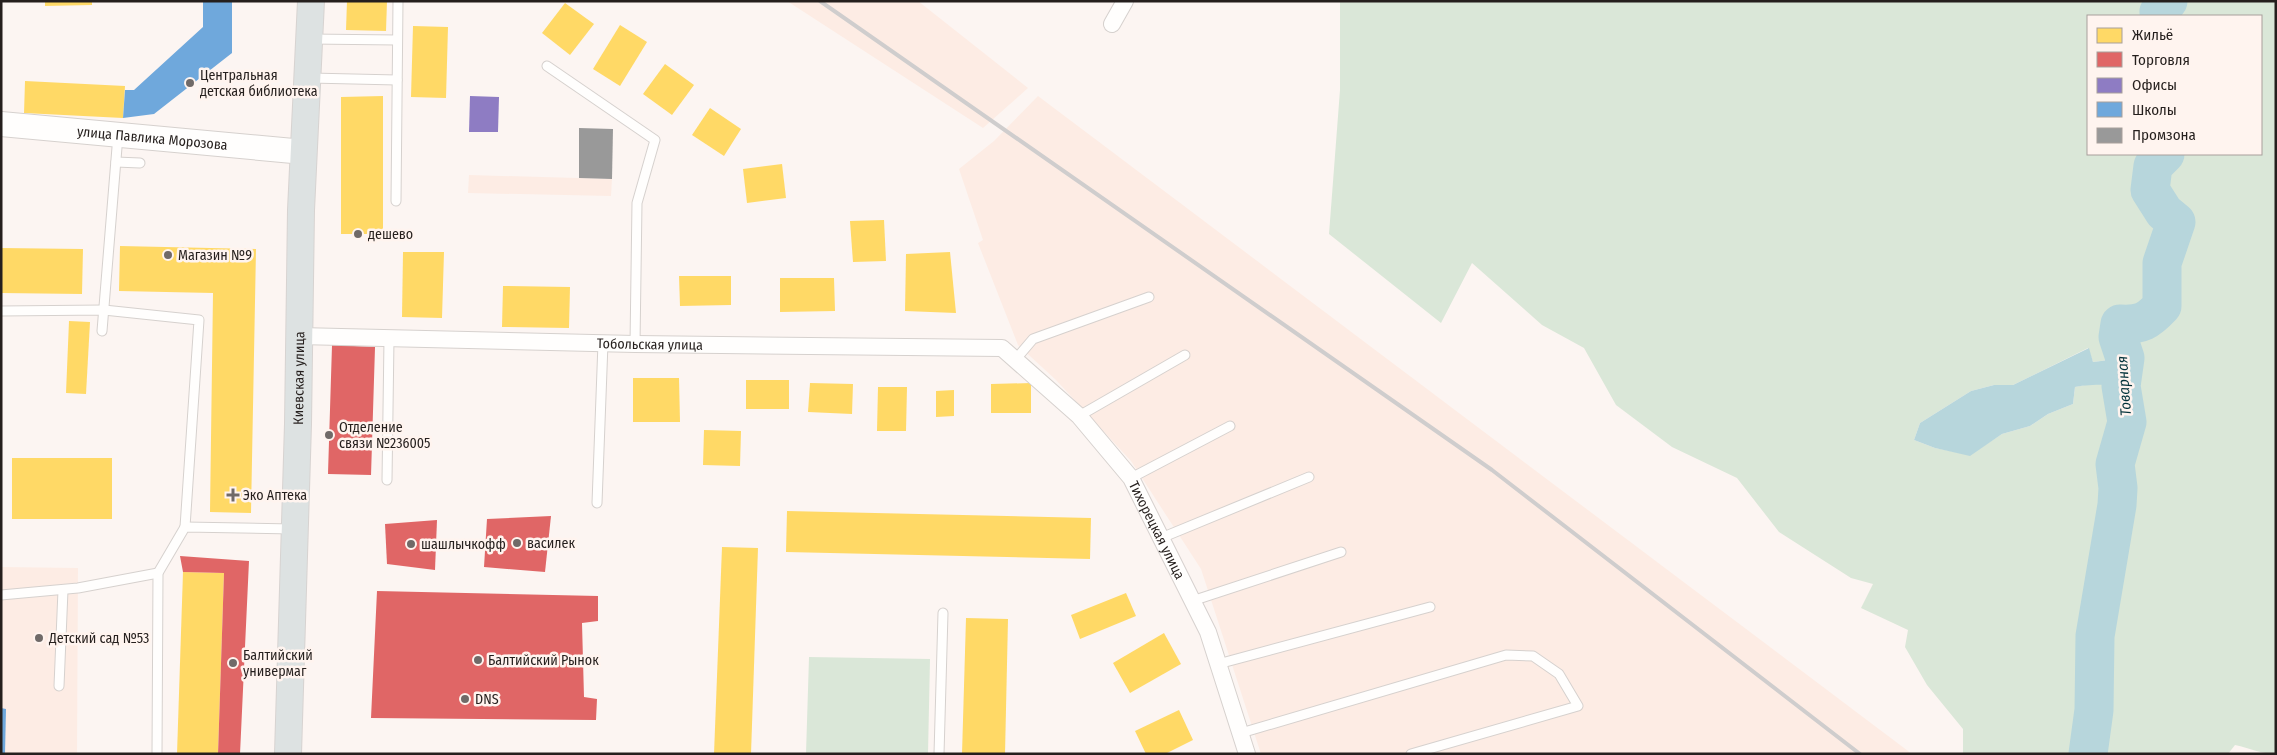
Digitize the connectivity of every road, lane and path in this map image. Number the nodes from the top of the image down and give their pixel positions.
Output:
1 (311, 1) edge
2 (398, 1) edge
3 (1125, 1) edge
4 (1112, 24) dead end
5 (309, 38) junction
6 (397, 40) junction
7 (546, 66) dead end
8 (307, 78) junction
9 (397, 80) junction
10 (1, 124) edge
11 (118, 135) junction
12 (304, 152) junction
13 (116, 162) junction
14 (140, 163) dead end
15 (396, 202) dead end
16 (1149, 297) dead end
17 (1, 310) edge
18 (104, 310) junction
19 (102, 331) dead end
20 (299, 336) junction
21 (389, 339) junction
22 (603, 343) junction
23 (635, 344) junction
24 (1002, 348) joint
25 (1185, 355) dead end
26 (1016, 359) junction
27 (1079, 416) junction
28 (1230, 426) dead end
29 (1309, 477) dead end
30 (1131, 478) junction
31 (387, 480) dead end
32 (597, 503) dead end
33 (185, 527) junction
34 (294, 529) junction
35 (1161, 538) junction
36 (1341, 552) dead end
37 (158, 574) junction
38 (63, 590) junction
39 (1, 595) edge
40 (1192, 600) junction
41 (1430, 607) dead end
42 (942, 613) dead end
43 (1218, 664) junction
44 (59, 686) dead end
45 (1240, 733) junction
46 (156, 754) edge
47 (288, 754) edge
48 (939, 754) edge
49 (1247, 754) edge
50 (1411, 754) edge

1 - 5 main road, Киевская улица
2 - 6 lane
3 - 4 street
5 - 6 lane
5 - 8 main road, Киевская улица
6 - 9 lane
7 - 23 lane
8 - 9 lane
8 - 12 main road, Киевская улица
9 - 15 lane
10 - 11 street, улица Павлика Морозова
11 - 12 street, улица Павлика Морозова
11 - 13 lane
12 - 20 main road, Киевская улица
13 - 14 lane
13 - 18 lane
16 - 26 lane
17 - 18 lane
18 - 19 lane
18 - 33 lane
20 - 21 street, Тобольская улица
20 - 34 main road, Киевская улица
21 - 22 street, Тобольская улица
21 - 31 lane
22 - 23 street, Тобольская улица
22 - 32 lane
23 - 24 street, Тобольская улица
24 - 26 street, Тихорецкая улица
25 - 27 lane
26 - 27 street, Тихорецкая улица
27 - 30 street, Тихорецкая улица
28 - 30 lane
29 - 35 lane
30 - 35 street, Тихорецкая улица
33 - 34 lane
33 - 37 lane
34 - 47 main road, Киевская улица
35 - 40 street, Тихорецкая улица
36 - 40 lane
37 - 38 lane
37 - 46 lane
38 - 39 lane
38 - 44 lane
40 - 43 street, Тихорецкая улица
41 - 43 lane
42 - 48 lane
43 - 45 street, Тихорецкая улица
45 - 49 street, Тихорецкая улица
45 - 50 lane

